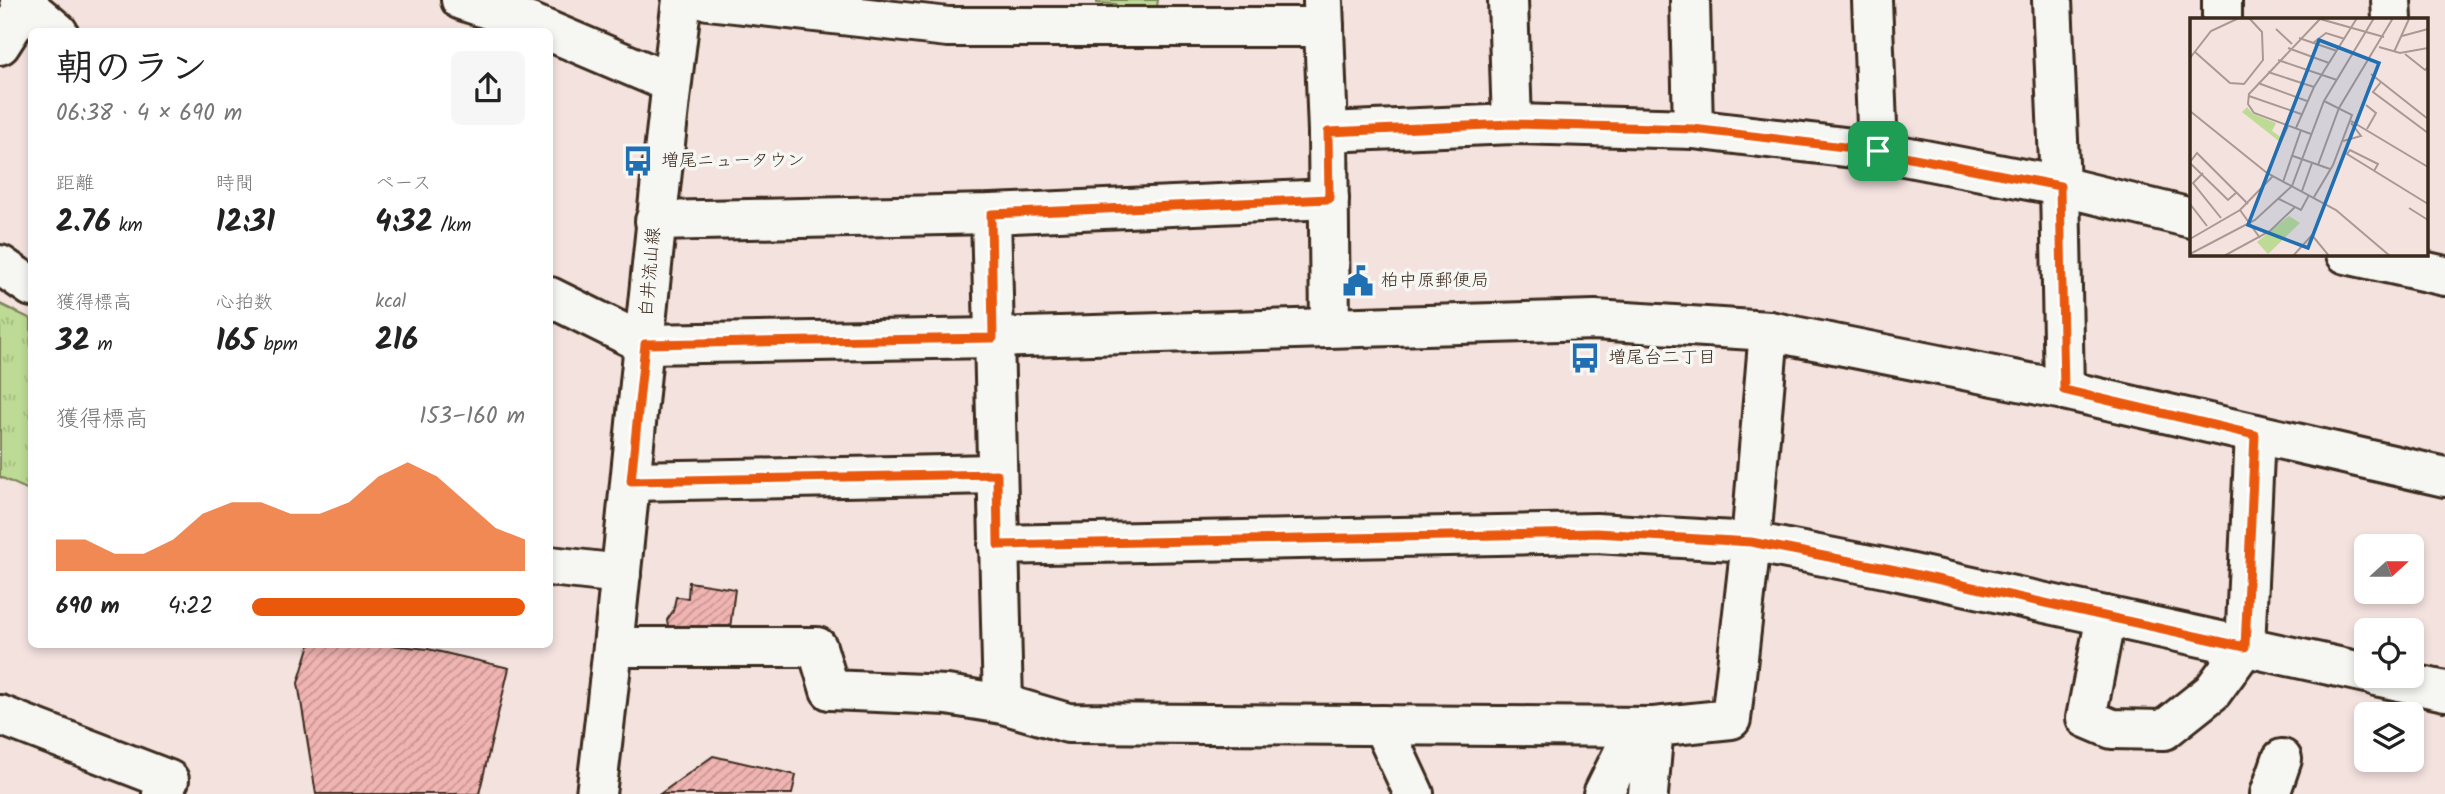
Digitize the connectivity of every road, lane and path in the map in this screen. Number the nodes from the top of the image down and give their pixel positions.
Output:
1 (461, 0) edge
2 (682, 0) edge
3 (708, 0) edge
4 (1508, 0) edge
5 (1690, 0) edge
6 (1872, 0) edge
7 (2052, 0) edge
8 (2222, 0) edge
9 (2391, 0) edge
10 (25, 2) edge
11 (1324, 13) edge
12 (2222, 18) edge
13 (2392, 18) edge
14 (54, 28) edge
15 (542, 28) edge
16 (553, 33) edge
17 (0, 45) edge
18 (671, 83) junction
19 (1512, 124) junction
20 (1693, 129) junction
21 (1328, 132) junction
22 (1878, 151) junction
23 (2060, 186) junction
24 (1329, 199) junction
25 (991, 214) junction
26 (2190, 218) edge
27 (655, 221) junction
28 (2364, 256) edge
29 (2401, 260) edge
30 (0, 265) edge
31 (2445, 276) edge
32 (28, 284) edge
33 (553, 298) edge
34 (1330, 327) junction
35 (1769, 331) junction
36 (993, 338) junction
37 (645, 344) junction
38 (2064, 390) junction
39 (2255, 435) junction
40 (997, 474) junction
41 (2445, 477) edge
42 (631, 481) junction
43 (1751, 542) junction
44 (998, 545) junction
45 (553, 566) edge
46 (621, 574) junction
47 (2106, 616) junction
48 (614, 647) junction
49 (2245, 647) junction
50 (2354, 670) edge
51 (2424, 686) edge
52 (2445, 691) edge
53 (1003, 704) junction
54 (0, 715) edge
55 (1382, 725) junction
56 (1645, 727) junction
57 (162, 794) edge
58 (596, 794) edge
59 (1414, 794) edge
60 (1603, 794) edge
61 (1647, 794) edge

1 - 15 street
2 - 18 street, 白井流山線
3 - 11 street
4 - 19 street
5 - 20 street
6 - 22 street
7 - 23 street
8 - 12 street
9 - 13 street
10 - 14 street
10 - 17 street
11 - 21 street
16 - 18 street
18 - 27 street, 白井流山線
19 - 20 street
19 - 21 street
20 - 22 street
21 - 24 street
22 - 23 street
23 - 26 street
23 - 38 street
24 - 25 street
24 - 34 street
25 - 27 street
25 - 36 street
27 - 37 street, 白井流山線
28 - 29 street
29 - 31 street
30 - 32 street
33 - 37 street
34 - 35 street
34 - 36 street
35 - 38 street
35 - 43 street
36 - 37 street
36 - 40 street
37 - 42 street, 白井流山線
38 - 39 street
39 - 41 street
39 - 49 street
40 - 42 street
40 - 44 street
42 - 46 street, 白井流山線
43 - 44 street
43 - 47 street
43 - 56 street
44 - 53 street
45 - 46 street
46 - 48 street, 白井流山線
47 - 49 street
47 - 49 street
48 - 53 street
48 - 58 street, 白井流山線
49 - 50 street
51 - 52 street
53 - 55 street
54 - 57 street
55 - 56 street
55 - 59 street
56 - 60 street
56 - 61 street

